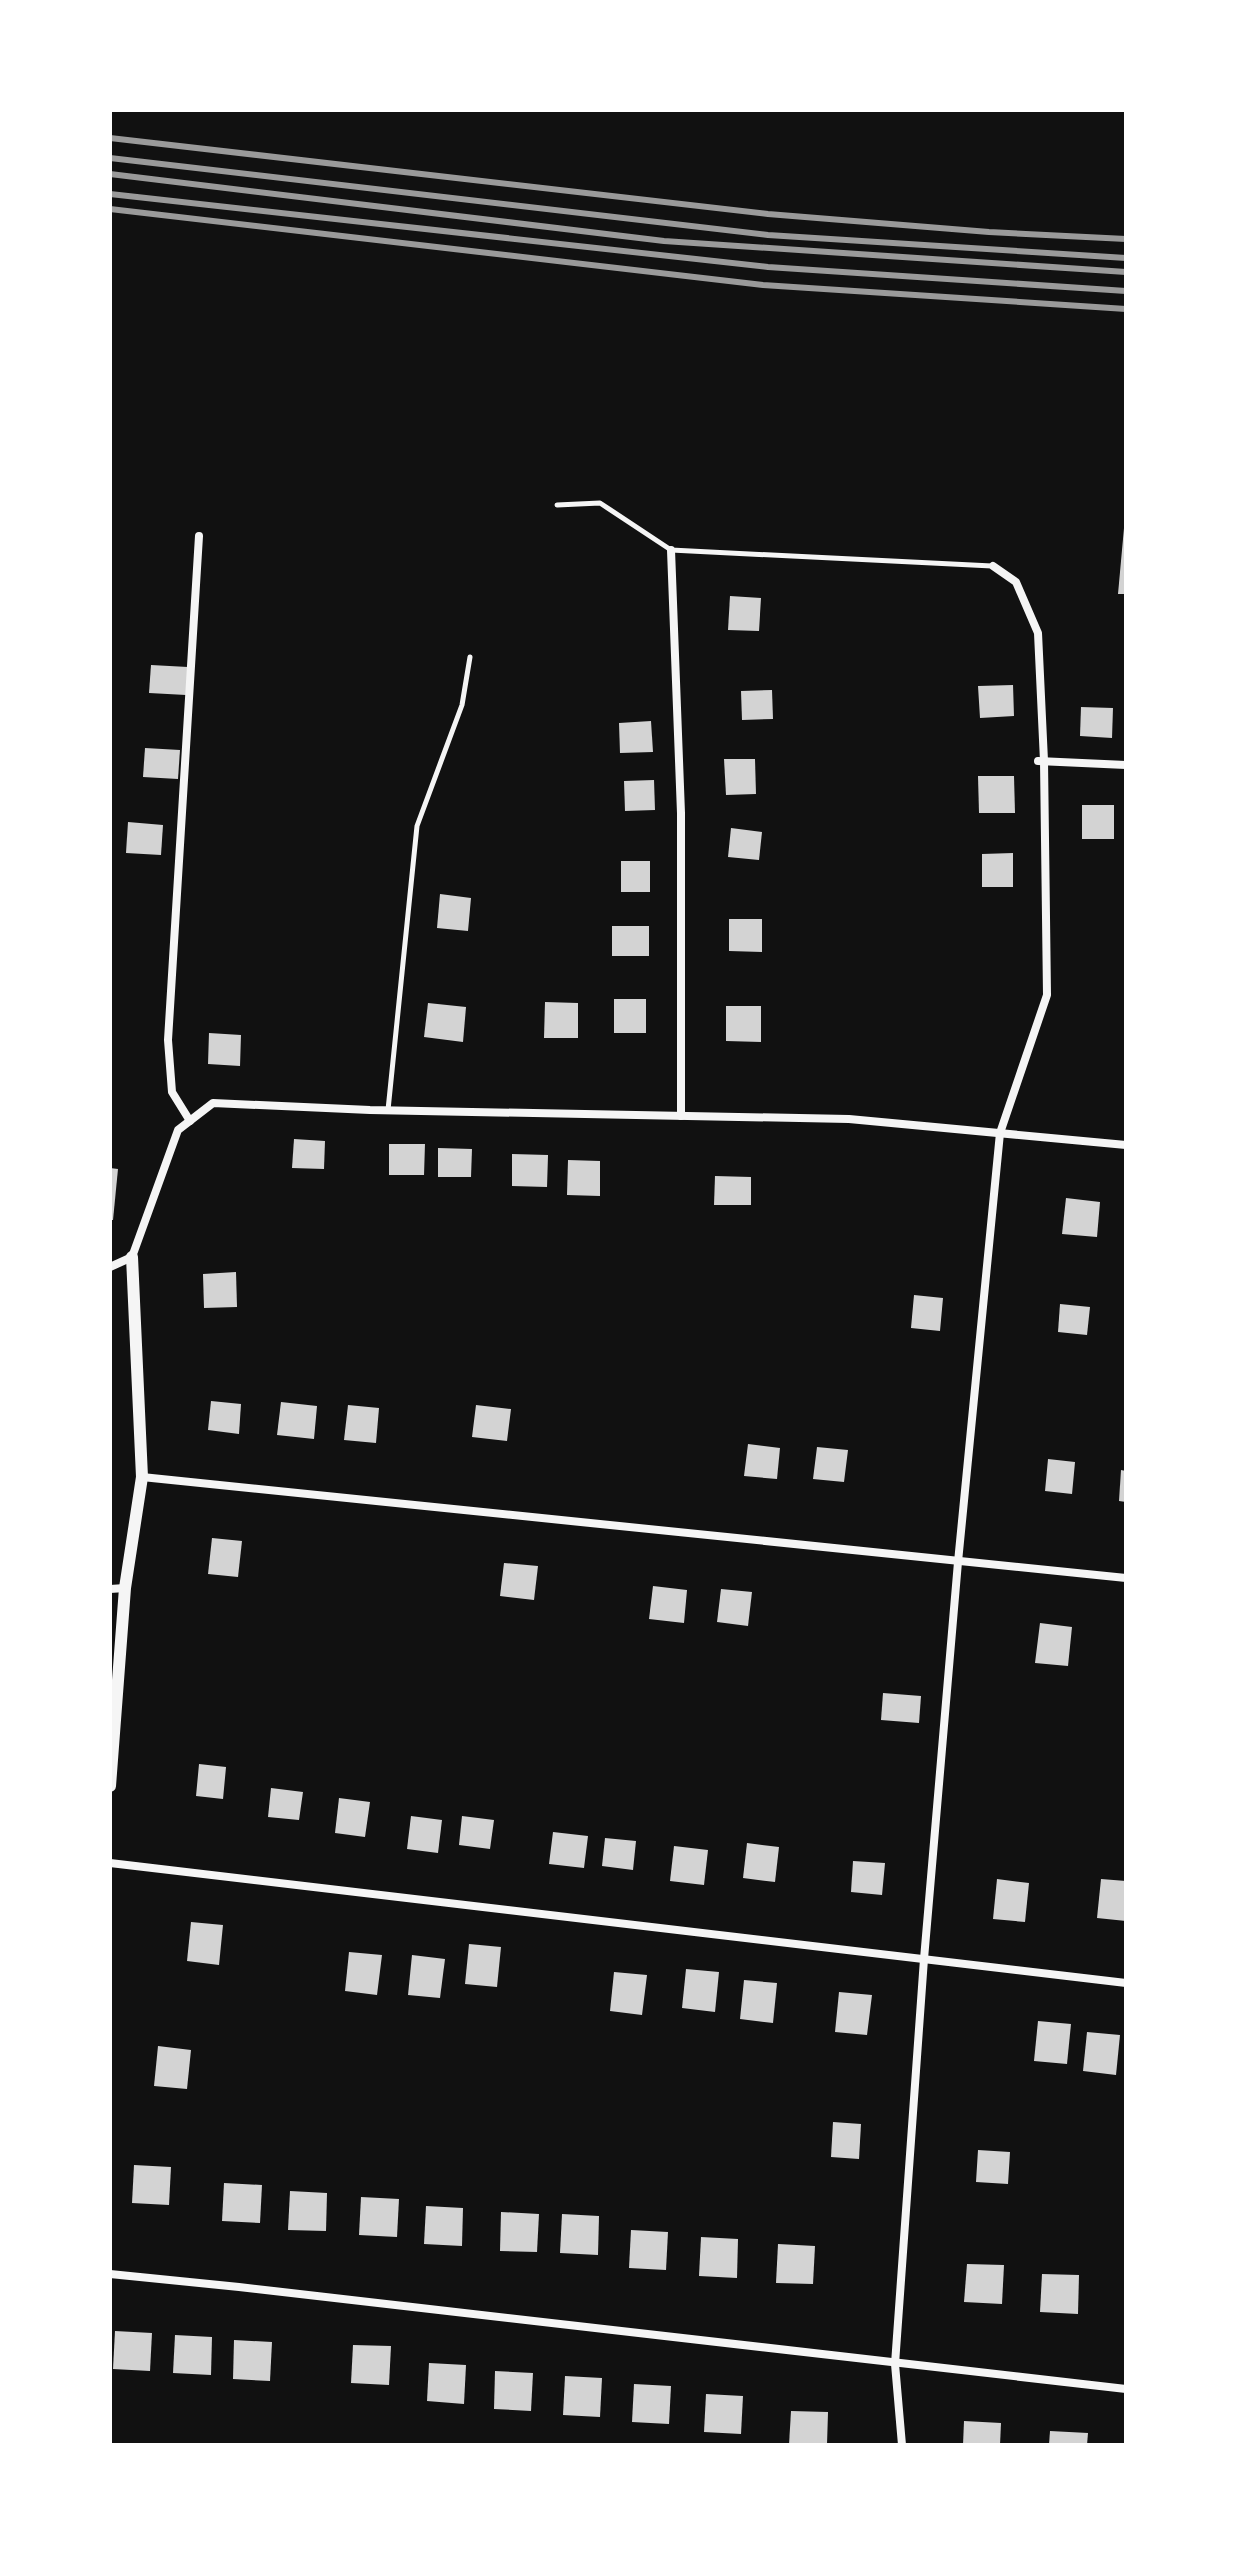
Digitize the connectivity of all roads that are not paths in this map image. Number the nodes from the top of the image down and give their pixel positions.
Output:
1 (557, 505) dead end
2 (199, 536) dead end
3 (671, 550) junction
4 (993, 566) joint
5 (470, 657) dead end
6 (1041, 761) junction
7 (1126, 765) edge
8 (388, 1111) junction
9 (681, 1116) junction
10 (190, 1121) junction
11 (1000, 1133) junction
12 (1126, 1145) edge
13 (132, 1257) junction
14 (110, 1267) edge
15 (142, 1477) junction
16 (958, 1562) junction
17 (1126, 1578) edge
18 (125, 1588) junction
19 (110, 1589) edge
20 (110, 1786) edge
21 (110, 1863) edge
22 (924, 1959) junction
23 (1126, 1983) edge
24 (110, 2274) edge
25 (895, 2364) junction
26 (1126, 2389) edge
27 (902, 2445) edge

1 - 3 lane
2 - 10 street
3 - 4 lane
3 - 9 street
4 - 6 street
5 - 8 lane
6 - 7 street
6 - 11 street
8 - 9 street
8 - 10 street
9 - 11 street
10 - 13 street
11 - 12 street
11 - 16 street
13 - 14 street
13 - 15 street
15 - 16 street
15 - 18 street
16 - 17 street
16 - 22 street
18 - 19 street
18 - 20 street
21 - 22 street
22 - 23 street
22 - 25 street
24 - 25 street
25 - 26 street
25 - 27 street

